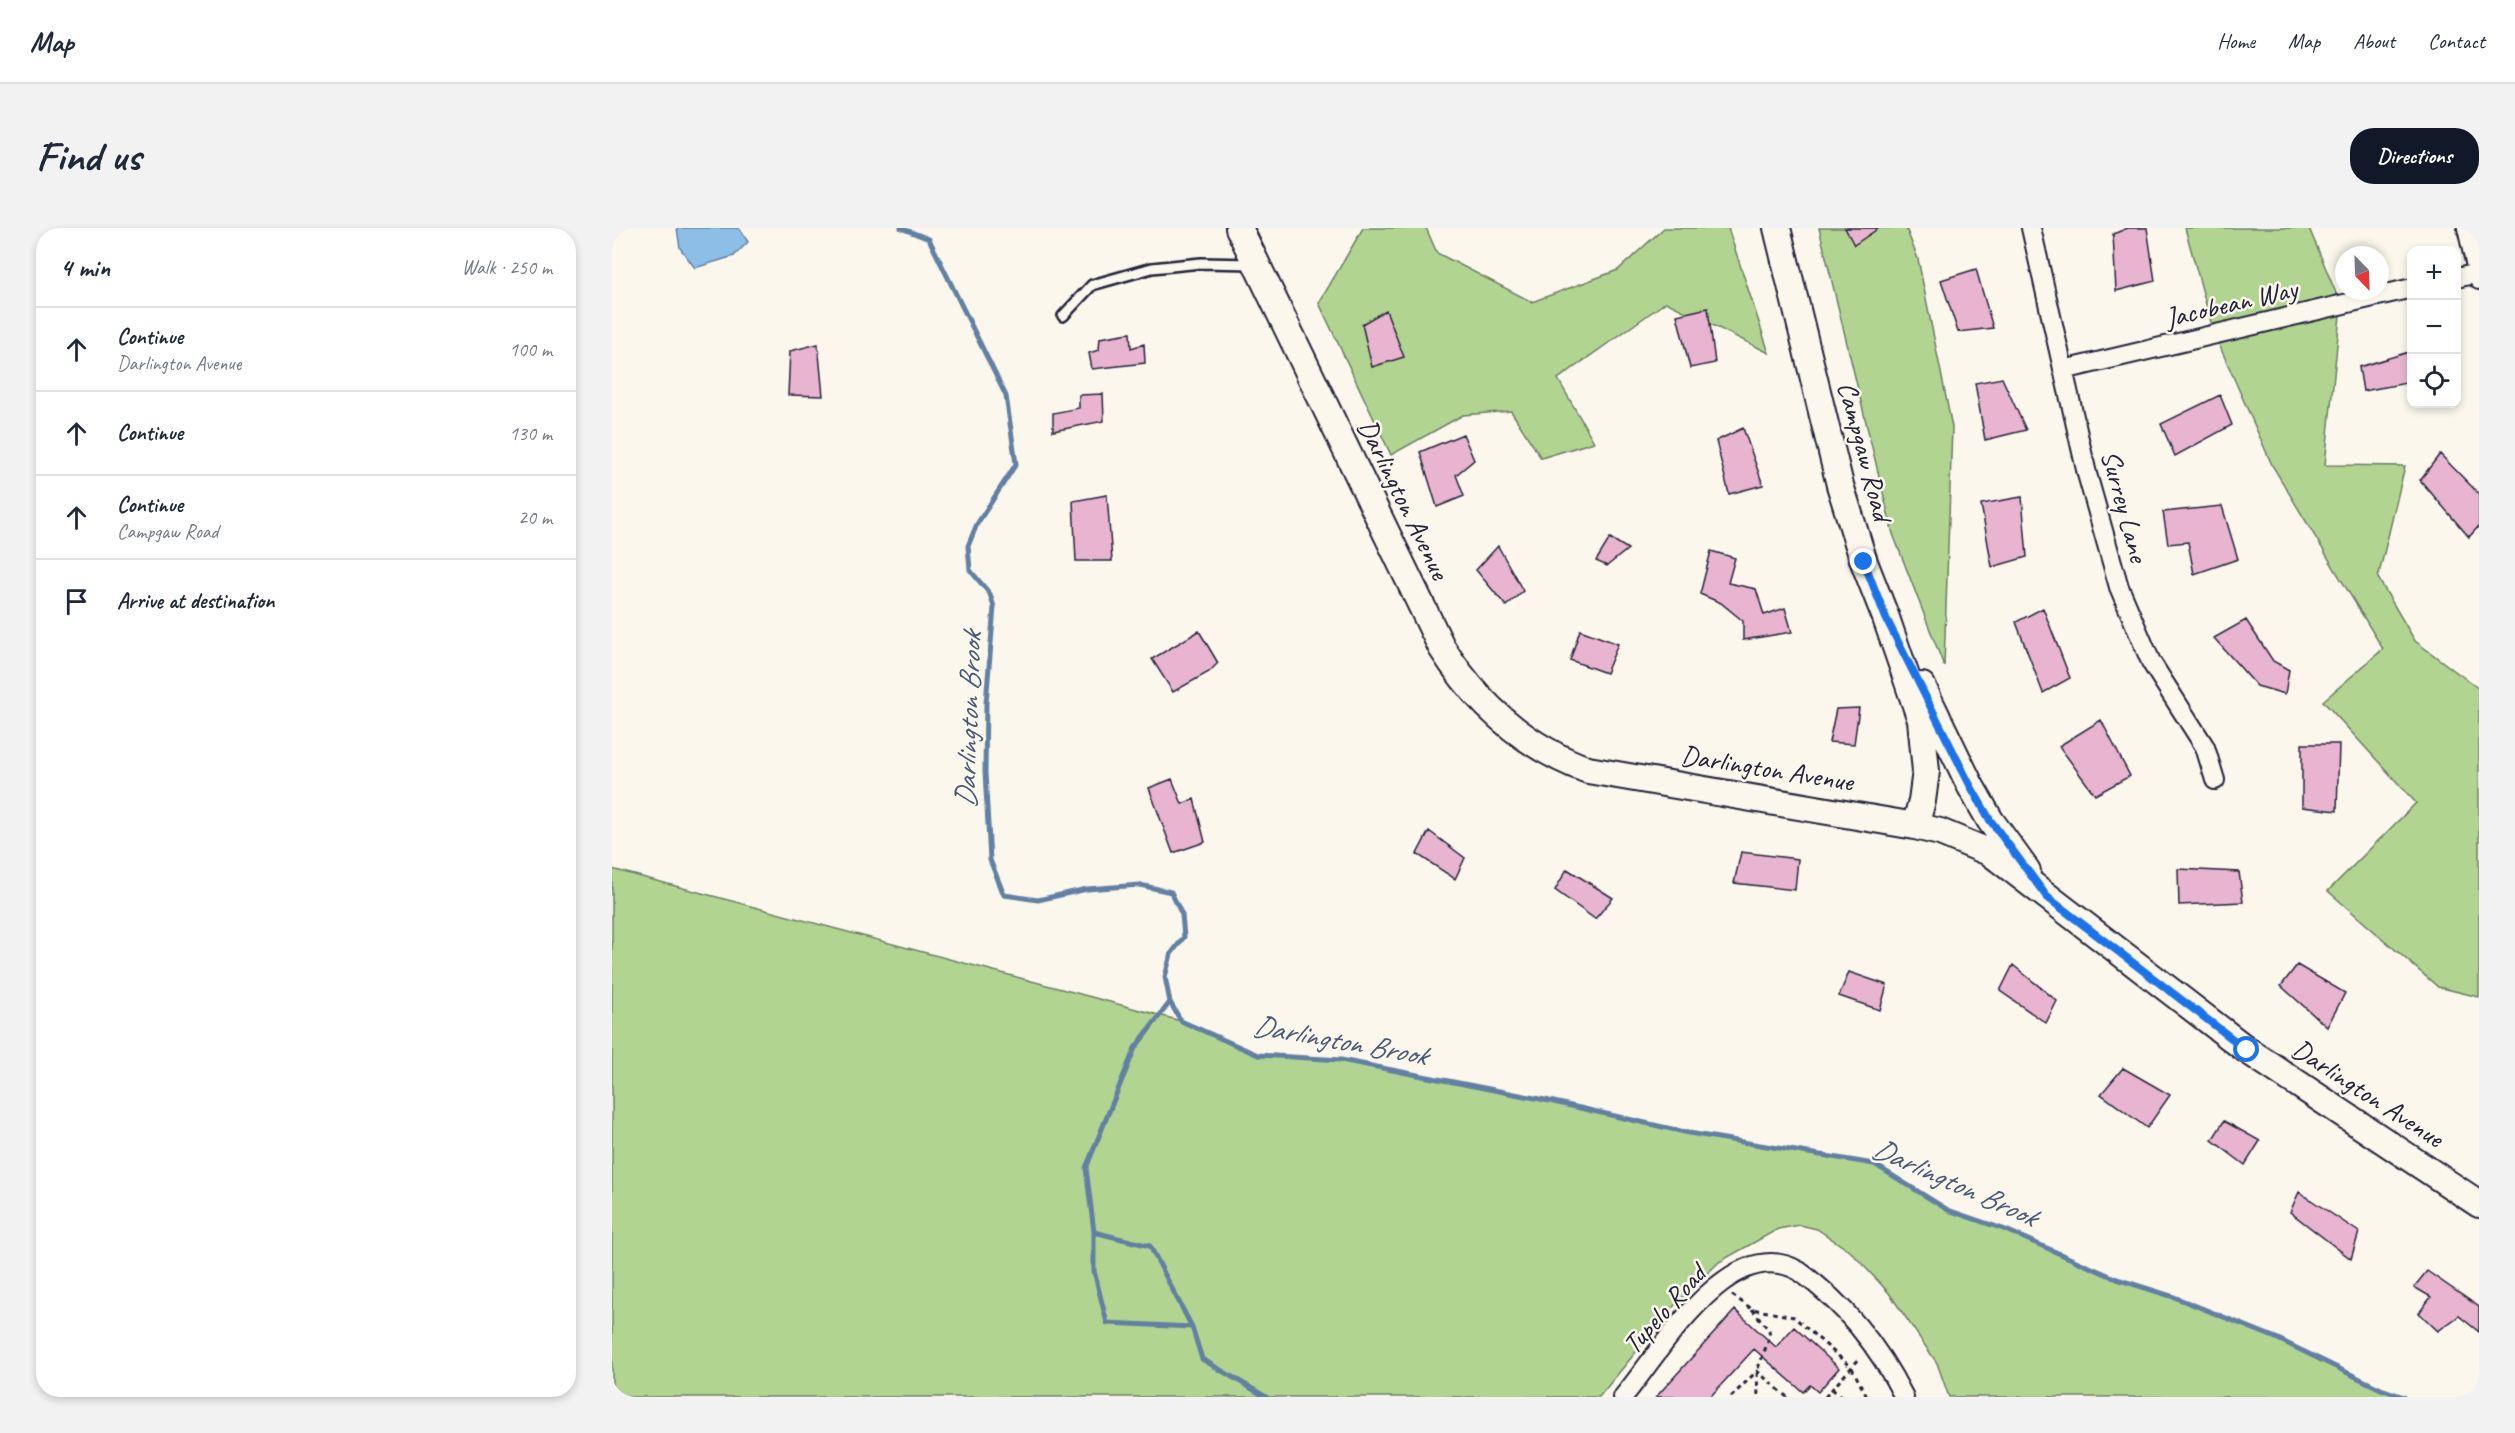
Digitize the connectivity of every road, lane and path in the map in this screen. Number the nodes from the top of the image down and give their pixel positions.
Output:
1 (1239, 228) edge
2 (1777, 228) edge
3 (2031, 228) edge
4 (2467, 228) edge
5 (1256, 264) junction
6 (2478, 275) edge
7 (2461, 277) edge
8 (2407, 289) edge
9 (1063, 316) dead end
10 (2063, 370) junction
11 (1886, 618) junction
12 (2215, 780) dead end
13 (1915, 826) junction
14 (2047, 897) junction
15 (2479, 1204) edge
16 (1722, 1282) junction
17 (1752, 1309) junction
18 (1874, 1343) junction
19 (1852, 1368) junction
20 (1756, 1371) junction
21 (1832, 1389) junction
22 (1623, 1397) edge
23 (1731, 1397) edge
24 (1758, 1397) edge
25 (1787, 1397) edge
26 (1825, 1397) edge
27 (1841, 1397) edge
28 (1868, 1397) edge
29 (1904, 1397) edge

1 - 5 main road, Darlington Avenue
2 - 11 main road, Campgaw Road
3 - 10 street, Surrey Lane
4 - 6 street
5 - 9 lane
5 - 13 main road, Darlington Avenue
6 - 7 street
8 - 10 street, Jacobean Way
10 - 12 street, Surrey Lane
11 - 13 main road, Campgaw Road
11 - 14 main road
13 - 14 main road, Darlington Avenue
14 - 15 main road, Darlington Avenue
16 - 17 path
16 - 18 street, Tupelo Road
16 - 22 street, Tupelo Road
17 - 19 path
17 - 20 path
18 - 19 path
18 - 29 street, Tupelo Road
19 - 21 path
19 - 28 path
20 - 23 path
20 - 24 path
20 - 25 path
21 - 26 path
21 - 27 path

